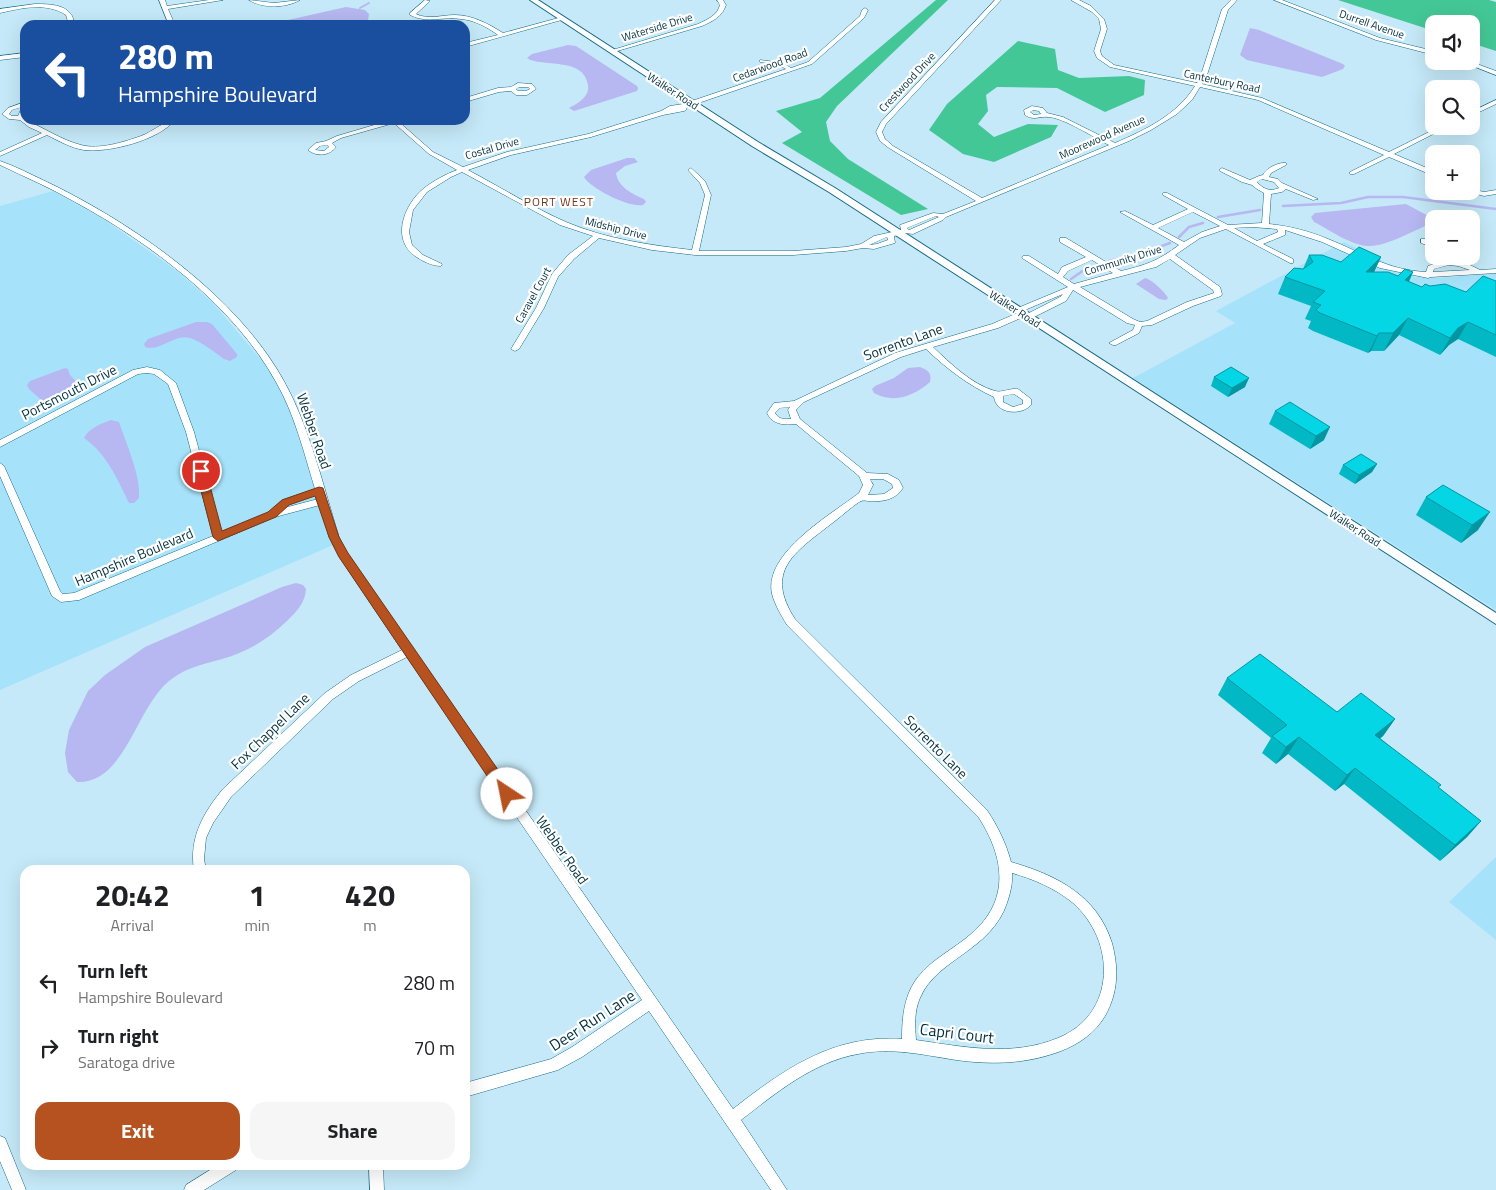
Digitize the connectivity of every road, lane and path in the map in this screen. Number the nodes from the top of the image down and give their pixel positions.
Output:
1 (162, 0) edge
2 (220, 0) edge
3 (252, 0) edge
4 (297, 0) edge
5 (425, 0) edge
6 (533, 0) edge
7 (720, 0) edge
8 (998, 0) edge
9 (1074, 0) edge
10 (1234, 0) edge
11 (1277, 0) edge
12 (202, 1) edge
13 (435, 1) edge
14 (166, 8) junction
15 (865, 10) dead end
16 (0, 11) edge
17 (562, 19) junction
18 (70, 20) edge
19 (170, 20) edge
20 (502, 36) junction
21 (470, 44) edge
22 (612, 51) junction
23 (1425, 51) edge
24 (20, 56) edge
25 (0, 58) edge
26 (762, 61) dead end
27 (1480, 67) edge
28 (791, 70) junction
29 (1496, 73) edge
30 (1200, 86) junction
31 (512, 89) dead end
32 (470, 98) edge
33 (1496, 102) edge
34 (688, 104) junction
35 (20, 107) edge
36 (1480, 110) edge
37 (1046, 114) dead end
38 (20, 118) edge
39 (28, 125) edge
40 (168, 125) edge
41 (379, 125) edge
42 (401, 125) edge
43 (45, 132) junction
44 (1428, 135) edge
45 (328, 143) dead end
46 (1114, 145) junction
47 (0, 149) edge
48 (0, 154) edge
49 (1389, 155) junction
50 (0, 163) edge
51 (1284, 164) dead end
52 (461, 169) junction
53 (691, 170) dead end
54 (1222, 170) dead end
55 (1425, 170) edge
56 (1352, 173) dead end
57 (1266, 177) junction
58 (1253, 183) junction
59 (1283, 185) junction
60 (1268, 192) junction
61 (1496, 192) edge
62 (1480, 193) edge
63 (1165, 194) dead end
64 (1315, 199) dead end
65 (982, 200) junction
66 (1192, 209) junction
67 (1124, 212) dead end
68 (1266, 225) junction
69 (1227, 226) junction
70 (1280, 227) junction
71 (1152, 228) junction
72 (898, 234) junction
73 (597, 236) junction
74 (1063, 240) dead end
75 (1258, 243) junction
76 (1184, 245) junction
77 (695, 253) junction
78 (1171, 256) junction
79 (1092, 257) junction
80 (1026, 258) dead end
81 (1290, 261) dead end
82 (438, 264) dead end
83 (1438, 265) edge
84 (1466, 265) edge
85 (1477, 271) junction
86 (1496, 271) edge
87 (1119, 273) junction
88 (1428, 276) junction
89 (1059, 278) junction
90 (1072, 289) junction
91 (1022, 313) junction
92 (1139, 324) junction
93 (1112, 343) dead end
94 (927, 346) junction
95 (515, 349) dead end
96 (998, 396) dead end
97 (796, 404) junction
98 (798, 422) junction
99 (0, 444) edge
100 (0, 466) edge
101 (864, 476) junction
102 (321, 496) junction
103 (859, 498) junction
104 (218, 537) junction
105 (1496, 619) edge
106 (409, 651) junction
107 (199, 865) edge
108 (1006, 866) junction
109 (651, 1002) junction
110 (909, 1046) junction
111 (470, 1089) edge
112 (731, 1119) junction
113 (0, 1143) edge
114 (223, 1170) edge
115 (376, 1170) edge
116 (18, 1190) edge
117 (191, 1190) edge
118 (377, 1190) edge
119 (780, 1190) edge

1 - 14 street
2 - 12 street
3 - 4 street
5 - 13 street
5 - 20 street
6 - 17 street, Walker Road
7 - 22 street, Waterside Drive
8 - 65 street, Crestwood Drive
9 - 30 street, Canterbury Road
10 - 30 street, Moorewood Avenue
11 - 23 street, Durrell Avenue
12 - 14 street
14 - 19 street
15 - 28 street, Cedarwood Road
16 - 18 street
17 - 20 street
17 - 22 street, Walker Road
20 - 21 street
22 - 34 street, Walker Road
24 - 25 street
26 - 28 street
27 - 29 street
28 - 34 street, Cedarwood Road
30 - 46 street, Moorewood Avenue
30 - 49 street, Canterbury Road
31 - 32 street
33 - 36 street
34 - 52 street, Costal Drive
34 - 72 street, Walker Road
35 - 38 street
37 - 46 street
39 - 43 street
40 - 43 street
41 - 45 street
42 - 52 street, Midship Drive
43 - 47 street
43 - 48 street
44 - 49 street
46 - 65 street, Moorewood Avenue
49 - 55 street, Canterbury Road
49 - 56 street
50 - 102 street, Webber Road
51 - 57 street
52 - 73 street, Midship Drive
52 - 82 street, Costal Drive
53 - 77 street
54 - 58 street
57 - 58 street
57 - 59 street
58 - 60 street
59 - 60 street
59 - 64 street
60 - 68 street
61 - 62 street
63 - 66 street
65 - 72 street, Moorewood Avenue
66 - 69 street
66 - 71 street
67 - 71 street
68 - 69 street, Community Drive
68 - 70 street, Community Drive
69 - 75 street
69 - 76 street, Community Drive
70 - 75 street
70 - 88 street, Community Drive
71 - 76 street
72 - 77 street, Midship Drive
72 - 91 street, Walker Road
73 - 77 street, Midship Drive
73 - 95 street, Caravel Court
74 - 79 street
75 - 81 street
76 - 78 street, Community Drive
78 - 87 street, Community Drive
78 - 92 street
79 - 87 street
79 - 89 street
80 - 89 street
83 - 88 street
84 - 85 street
85 - 86 street, Community Drive
85 - 88 street, Community Drive
87 - 90 street, Community Drive
89 - 90 street
90 - 91 street, Community Drive
90 - 91 street, Community Drive
90 - 92 street
91 - 94 street, Sorrento Lane
91 - 105 street, Walker Road
92 - 93 street
94 - 96 street
94 - 97 street, Sorrento Lane
97 - 98 street
97 - 98 street, Sorrento Lane
98 - 101 street, Sorrento Lane
99 - 104 street, Portsmouth Drive
100 - 104 street, Hampshire Boulevard
101 - 103 street
101 - 103 street
102 - 104 street, Hampshire Boulevard
102 - 106 street, Webber Road
103 - 108 street, Sorrento Lane
106 - 107 street, Fox Chappel Lane
106 - 109 street, Webber Road
108 - 110 street, Sorrento Lane
108 - 110 street, Capri Court
109 - 111 street, Deer Run Lane
109 - 112 street, Webber Road
110 - 112 street, Capri Court
112 - 119 street, Webber Road
113 - 116 street
114 - 117 street
115 - 118 street

